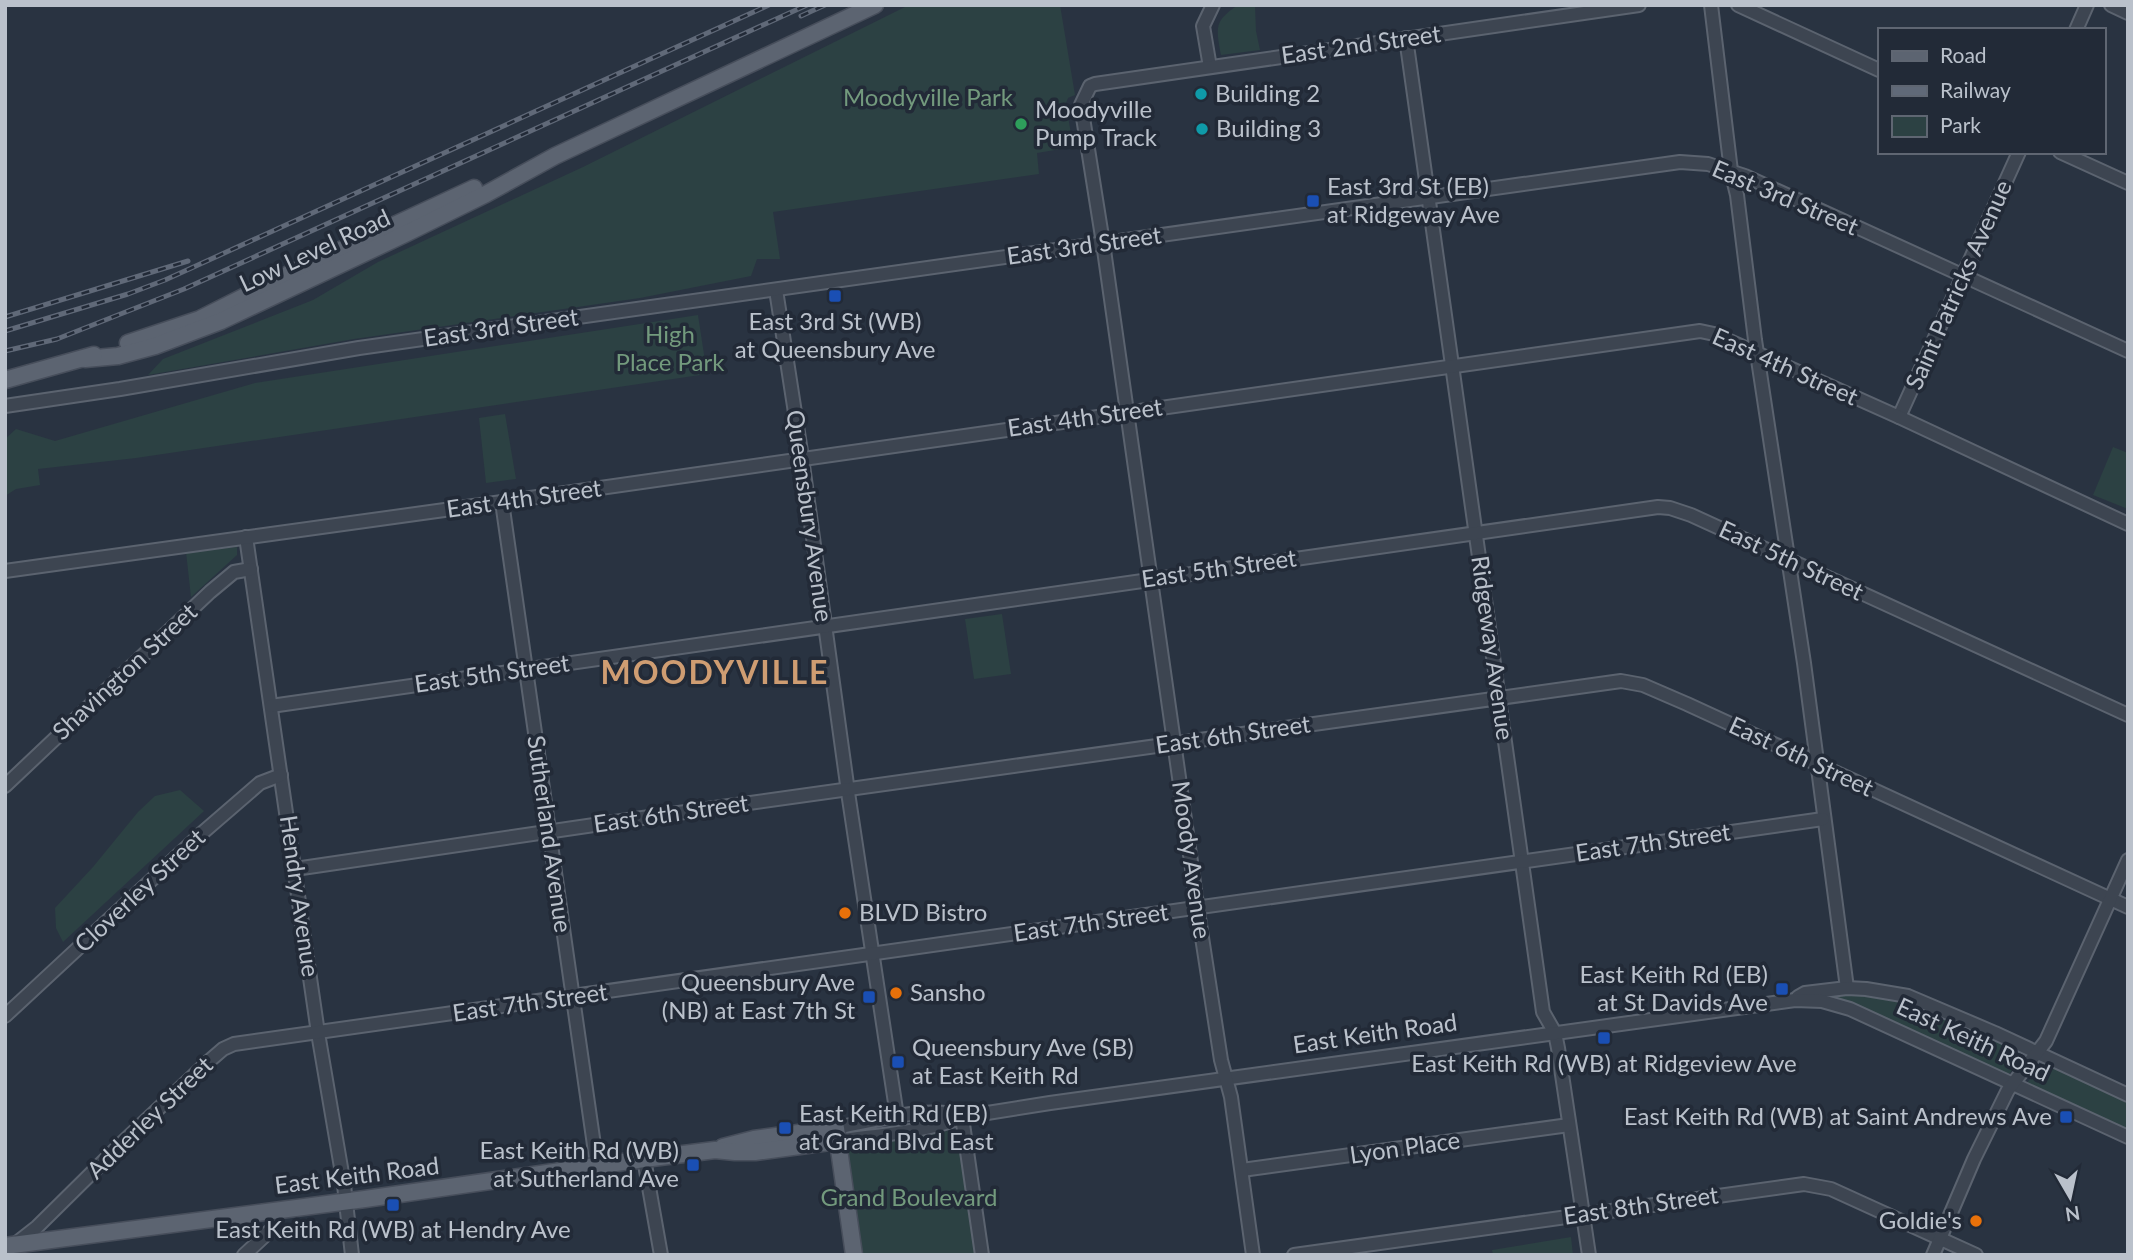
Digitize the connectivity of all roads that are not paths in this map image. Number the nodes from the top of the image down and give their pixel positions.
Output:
1 (875, 5) edge
2 (1213, 5) edge
3 (1639, 5) edge
4 (1711, 5) edge
5 (1738, 5) edge
6 (2087, 5) edge
7 (2111, 5) edge
8 (2128, 13) edge
9 (2077, 28) edge
10 (1406, 38) junction
11 (1210, 67) junction
12 (1878, 70) edge
13 (1087, 91) joint
14 (2019, 154) edge
15 (2064, 154) edge
16 (1731, 171) junction
17 (2128, 183) edge
18 (1429, 198) junction
19 (1103, 243) junction
20 (1964, 275) junction
21 (776, 290) junction
22 (2128, 351) edge
23 (1757, 353) junction
24 (1452, 366) junction
25 (5, 380) edge
26 (5, 406) edge
27 (1127, 412) junction
28 (1899, 417) junction
29 (802, 458) junction
30 (502, 502) junction
31 (2128, 524) edge
32 (1476, 533) junction
33 (246, 537) junction
34 (1788, 559) junction
35 (251, 569) junction
36 (5, 571) edge
37 (1150, 579) junction
38 (825, 626) junction
39 (526, 670) junction
40 (1499, 697) junction
41 (271, 706) junction
42 (2128, 715) edge
43 (1174, 744) junction
44 (1817, 764) junction
45 (281, 775) junction
46 (5, 786) edge
47 (848, 790) junction
48 (1823, 818) junction
49 (549, 832) junction
50 (2128, 860) edge
51 (1523, 862) junction
52 (295, 869) junction
53 (2111, 899) junction
54 (2128, 907) edge
55 (1198, 908) junction
56 (872, 955) junction
57 (1847, 988) junction
58 (573, 997) junction
59 (1795, 1000) junction
60 (5, 1016) edge
61 (318, 1033) junction
62 (1555, 1033) junction
63 (2038, 1053) junction
64 (1226, 1077) junction
65 (2012, 1084) junction
66 (2128, 1095) edge
67 (897, 1116) junction
68 (962, 1117) junction
69 (1569, 1125) junction
70 (922, 1128) junction
71 (837, 1134) junction
72 (870, 1136) junction
73 (2128, 1137) edge
74 (644, 1159) junction
75 (597, 1166) junction
76 (1242, 1170) junction
77 (346, 1201) junction
78 (273, 1210) junction
79 (1583, 1215) junction
80 (1939, 1239) junction
81 (9, 1247) edge
82 (244, 1255) edge
83 (352, 1255) edge
84 (661, 1255) edge
85 (854, 1255) edge
86 (982, 1255) edge
87 (1253, 1255) edge
88 (1294, 1255) edge
89 (1589, 1255) edge
90 (1933, 1255) edge
91 (1976, 1255) edge

1 - 25 main road, Low Level Road
2 - 11 street
3 - 10 street, East 2nd Street
4 - 16 street
5 - 12 street
6 - 9 street
7 - 8 street
10 - 11 street, East 2nd Street
10 - 18 street, Ridgeway Avenue
11 - 13 street, East 2nd Street
13 - 19 street, Moody Avenue
14 - 20 street, Saint Patricks Avenue
15 - 17 street
16 - 18 street, East 3rd Street
16 - 20 street, East 3rd Street
16 - 23 street
18 - 19 street, East 3rd Street
18 - 24 street, Ridgeway Avenue
19 - 21 street, East 3rd Street
19 - 27 street, Moody Avenue
20 - 22 street, East 3rd Street
20 - 28 street, Saint Patricks Avenue
21 - 26 street, East 3rd Street
21 - 29 street, Queensbury Avenue
23 - 24 street, East 4th Street
23 - 28 street, East 4th Street
23 - 34 street
24 - 27 street, East 4th Street
24 - 32 street, Ridgeway Avenue
27 - 29 street, East 4th Street
27 - 37 street, Moody Avenue
28 - 31 street, East 4th Street
29 - 30 street, East 4th Street
29 - 38 street, Queensbury Avenue
30 - 33 street, East 4th Street
30 - 39 street, Sutherland Avenue
32 - 34 street, East 5th Street
32 - 37 street, East 5th Street
32 - 40 street, Ridgeway Avenue
33 - 35 street, Hendry Avenue
33 - 36 street, East 4th Street
34 - 42 street, East 5th Street
34 - 44 street
35 - 41 street, Hendry Avenue
35 - 46 street, Shavington Street
37 - 38 street, East 5th Street
37 - 43 street, Moody Avenue
38 - 39 street, East 5th Street
38 - 47 street, Queensbury Avenue
39 - 41 street, East 5th Street
39 - 49 street, Sutherland Avenue
40 - 43 street, East 6th Street
40 - 44 street, East 6th Street
40 - 51 street, Ridgeway Avenue
41 - 45 street, Hendry Avenue
43 - 47 street, East 6th Street
43 - 55 street, Moody Avenue
44 - 48 street
44 - 53 street, East 6th Street
45 - 52 street, Hendry Avenue
45 - 60 street, Cloverley Street
47 - 49 street, East 6th Street
47 - 56 street, Queensbury Avenue
48 - 51 street, East 7th Street
48 - 57 street
49 - 52 street, East 6th Street
49 - 58 street, Sutherland Avenue
50 - 53 street
51 - 55 street, East 7th Street
51 - 62 street, Ridgeway Avenue
52 - 61 street, Hendry Avenue
53 - 54 street, East 6th Street
53 - 63 street
55 - 56 street, East 7th Street
55 - 64 street, Moody Avenue
56 - 58 street, East 7th Street
56 - 67 street, Queensbury Avenue
57 - 59 street, East Keith Road
57 - 63 street, East Keith Road
58 - 61 street, East 7th Street
58 - 75 street, Sutherland Avenue
59 - 62 street, East Keith Road
59 - 65 street, East Keith Road
61 - 77 street, Hendry Avenue
61 - 81 street, Adderley Street
62 - 64 street, East Keith Road
62 - 69 street, Ridgeway Avenue
63 - 65 street
63 - 66 street, East Keith Road
64 - 68 street, East Keith Road
64 - 76 street, Moody Avenue
65 - 73 street, East Keith Road
65 - 80 street
67 - 68 street, East Keith Road
67 - 70 street
67 - 71 street, East Keith Road
67 - 72 street
68 - 70 street, East Keith Road
68 - 86 street
69 - 76 street, Lyon Place
69 - 79 street, Ridgeway Avenue
70 - 72 street, East Keith Road
71 - 72 street, East Keith Road
71 - 74 main road, East Keith Road
71 - 85 main road
74 - 75 main road, East Keith Road
74 - 84 street
75 - 77 main road, East Keith Road
76 - 87 street, Moody Avenue
77 - 78 main road, East Keith Road
77 - 83 street, Hendry Avenue
78 - 81 main road, East Keith Road
78 - 82 street
79 - 80 street, East 8th Street
79 - 88 street, East 8th Street
79 - 89 street, Ridgeway Avenue
80 - 90 street
80 - 91 street, East 8th Street

